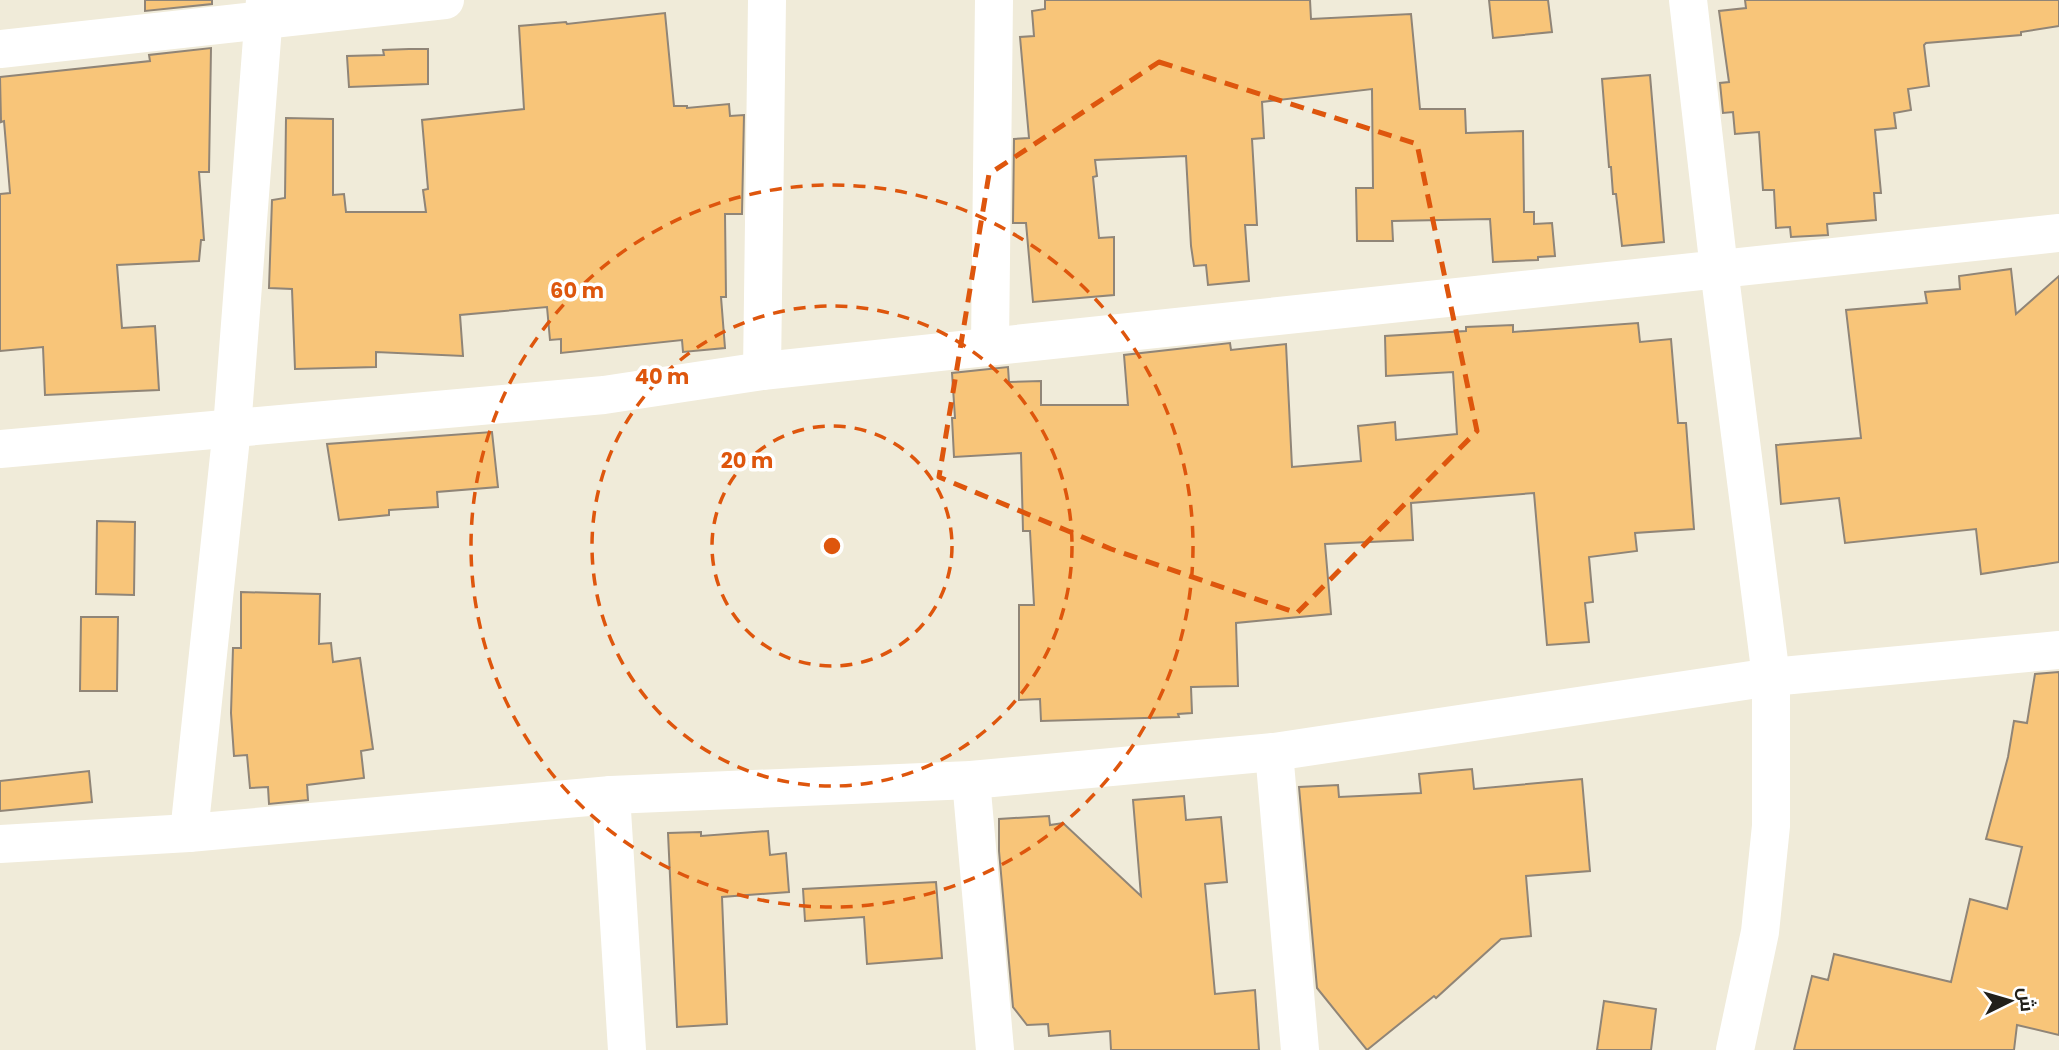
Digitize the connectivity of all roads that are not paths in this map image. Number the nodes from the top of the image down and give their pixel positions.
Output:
1 (445, 0) edge
2 (767, 0) edge
3 (994, 0) edge
4 (1688, 0) edge
5 (264, 10) edge
6 (0, 48) edge
7 (2059, 233) edge
8 (1719, 269) junction
9 (990, 346) junction
10 (762, 372) junction
11 (232, 428) junction
12 (0, 449) edge
13 (2059, 650) edge
14 (1771, 677) junction
15 (1274, 752) junction
16 (971, 780) junction
17 (611, 795) junction
18 (189, 833) junction
19 (0, 844) edge
20 (627, 1050) edge
21 (995, 1050) edge
22 (1300, 1050) edge
23 (1735, 1050) edge

1 - 5 street
2 - 10 street
3 - 9 street
4 - 8 street
5 - 6 street
5 - 11 street
7 - 8 street
8 - 9 street
8 - 14 street
9 - 10 street
10 - 11 street
11 - 12 street
11 - 18 street
13 - 14 street
14 - 15 street
14 - 23 street
15 - 16 street
15 - 22 street
16 - 17 street
16 - 21 street
17 - 18 street
17 - 20 street
18 - 19 street

